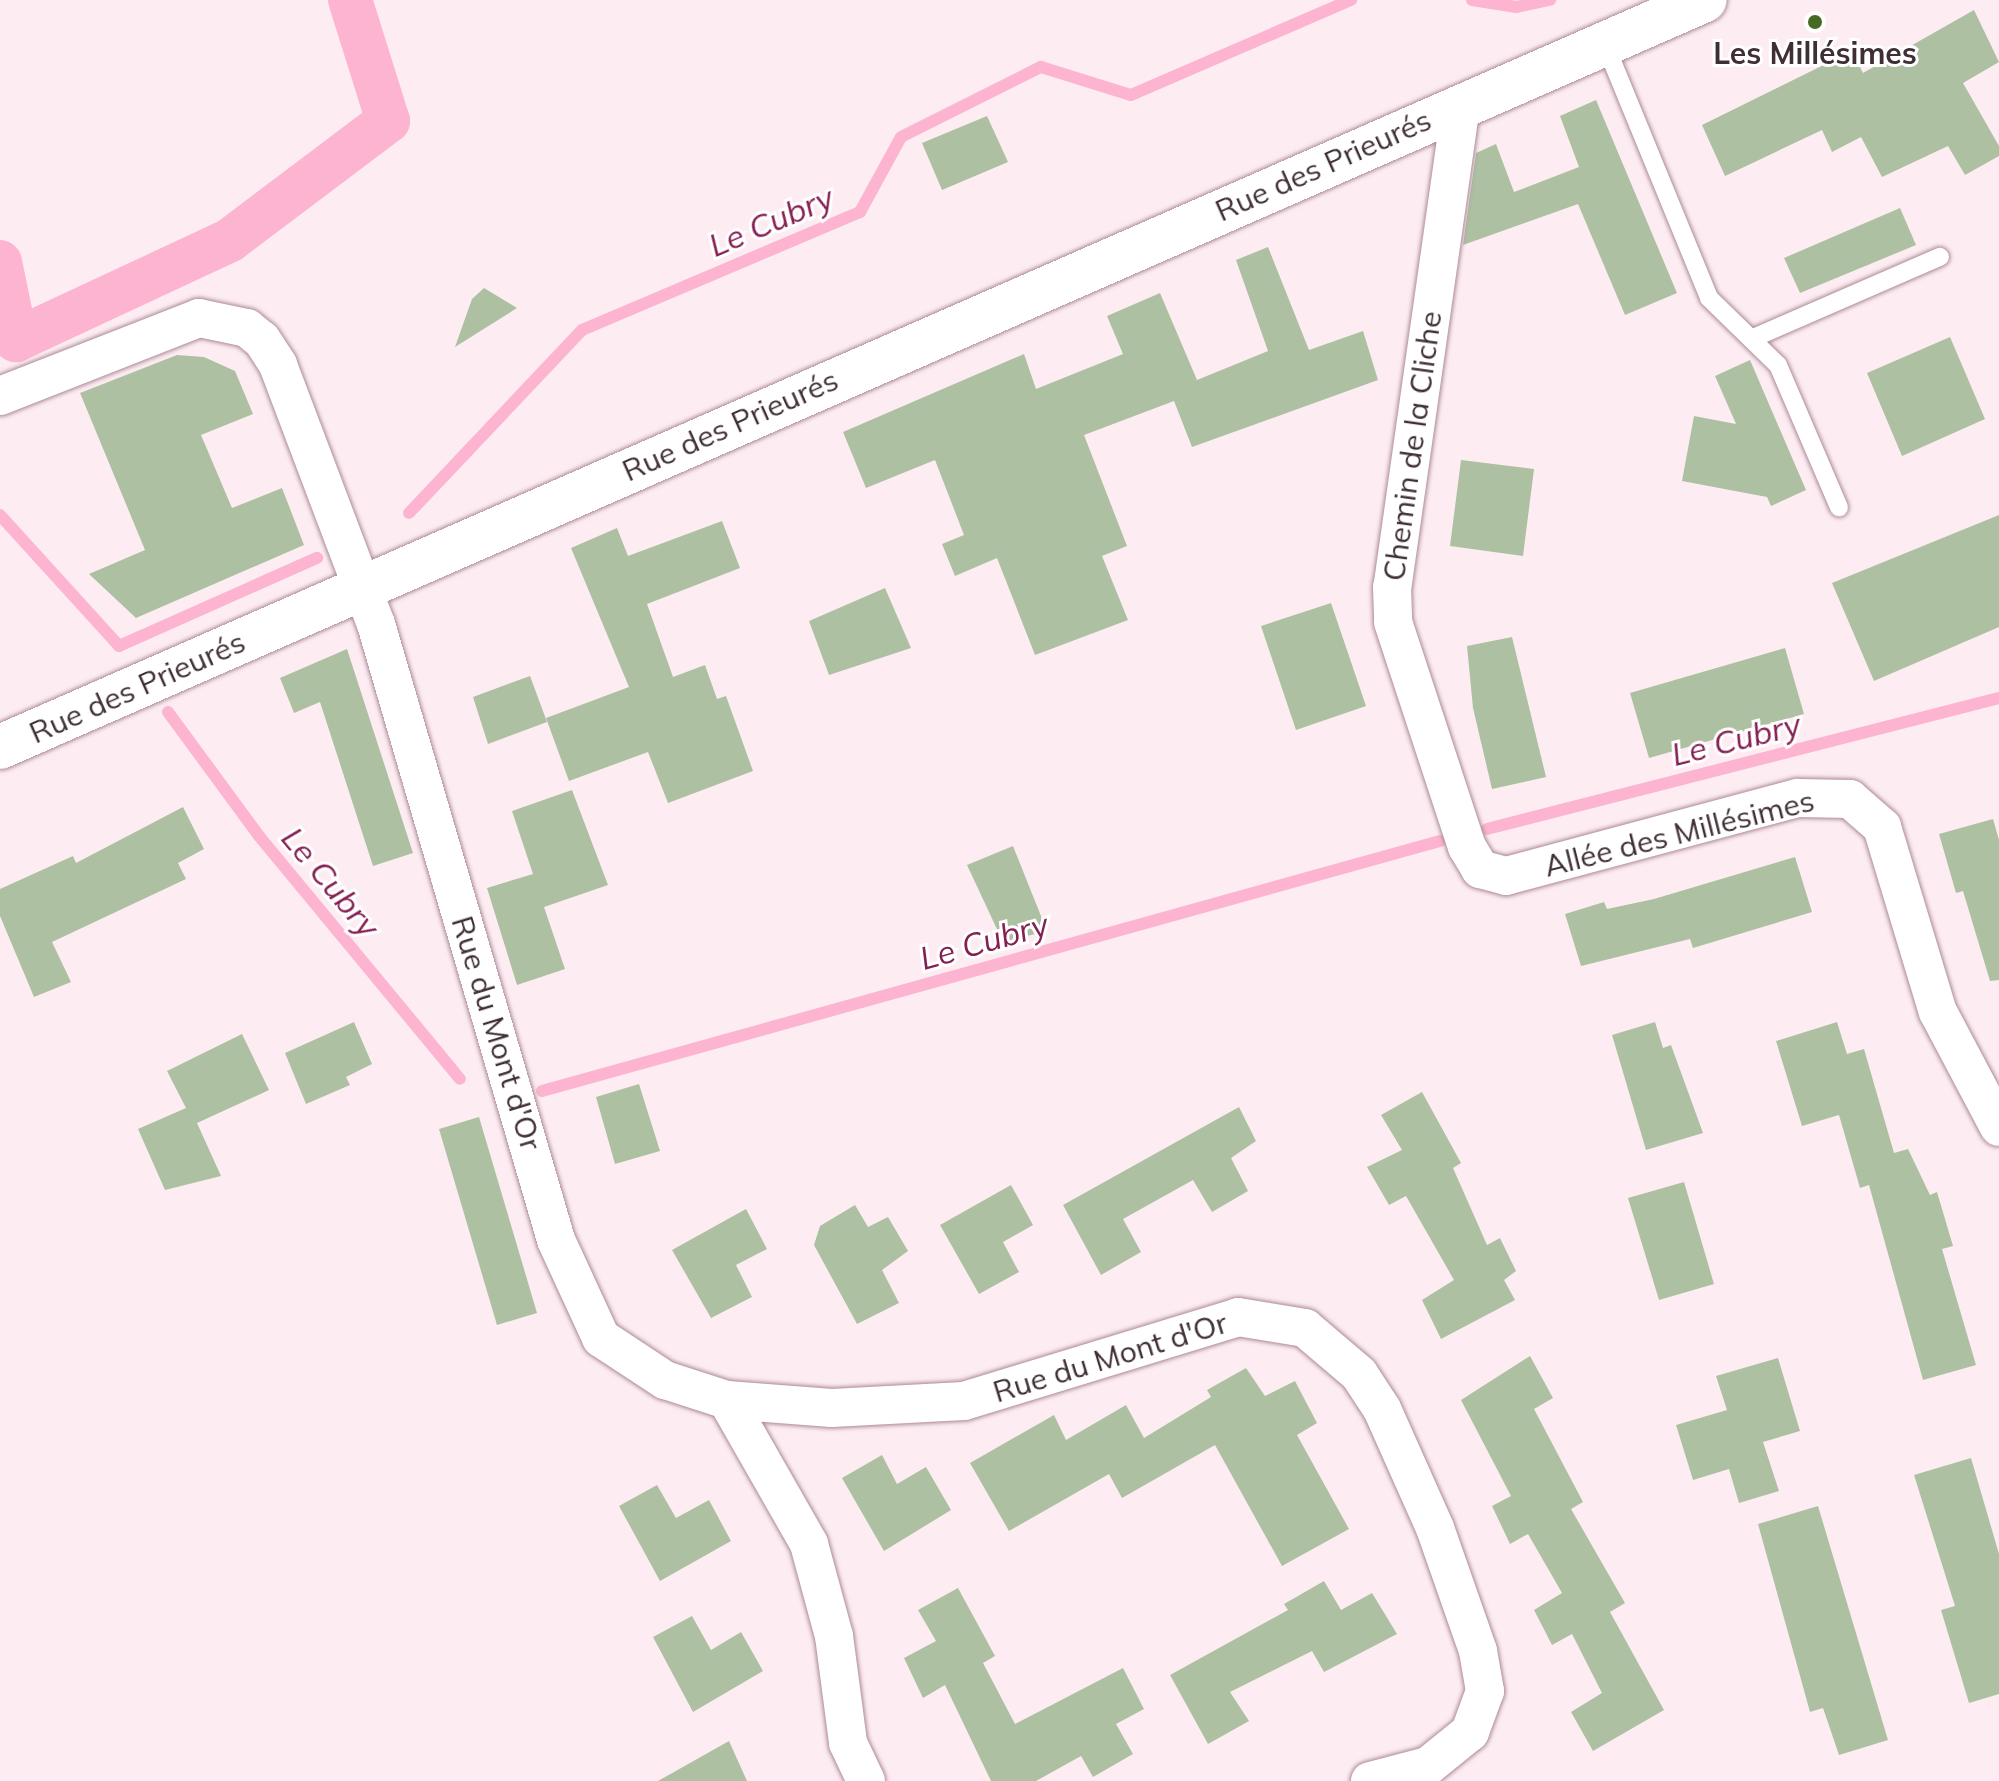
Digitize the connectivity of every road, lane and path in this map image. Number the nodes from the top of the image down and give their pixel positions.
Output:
1 (1705, 0) edge
2 (1604, 42) junction
3 (1461, 105) junction
4 (1940, 257) dead end
5 (1751, 339) junction
6 (0, 396) edge
7 (1839, 507) dead end
8 (363, 587) junction
9 (0, 747) edge
10 (1480, 869) joint
11 (1999, 1127) edge
12 (727, 1400) junction
13 (866, 1781) edge
14 (1370, 1781) edge

1 - 2 street, Rue des Prieurés
2 - 3 street, Rue des Prieurés
2 - 5 lane
3 - 8 street, Rue des Prieurés
3 - 10 street, Chemin de la Cliche
4 - 5 lane
5 - 7 lane
6 - 8 street, Rue du Mont d'Or
8 - 9 street, Rue des Prieurés
8 - 12 street, Rue du Mont d'Or
10 - 11 street, Allée des Millésimes
12 - 13 street
12 - 14 street, Rue du Mont d'Or

